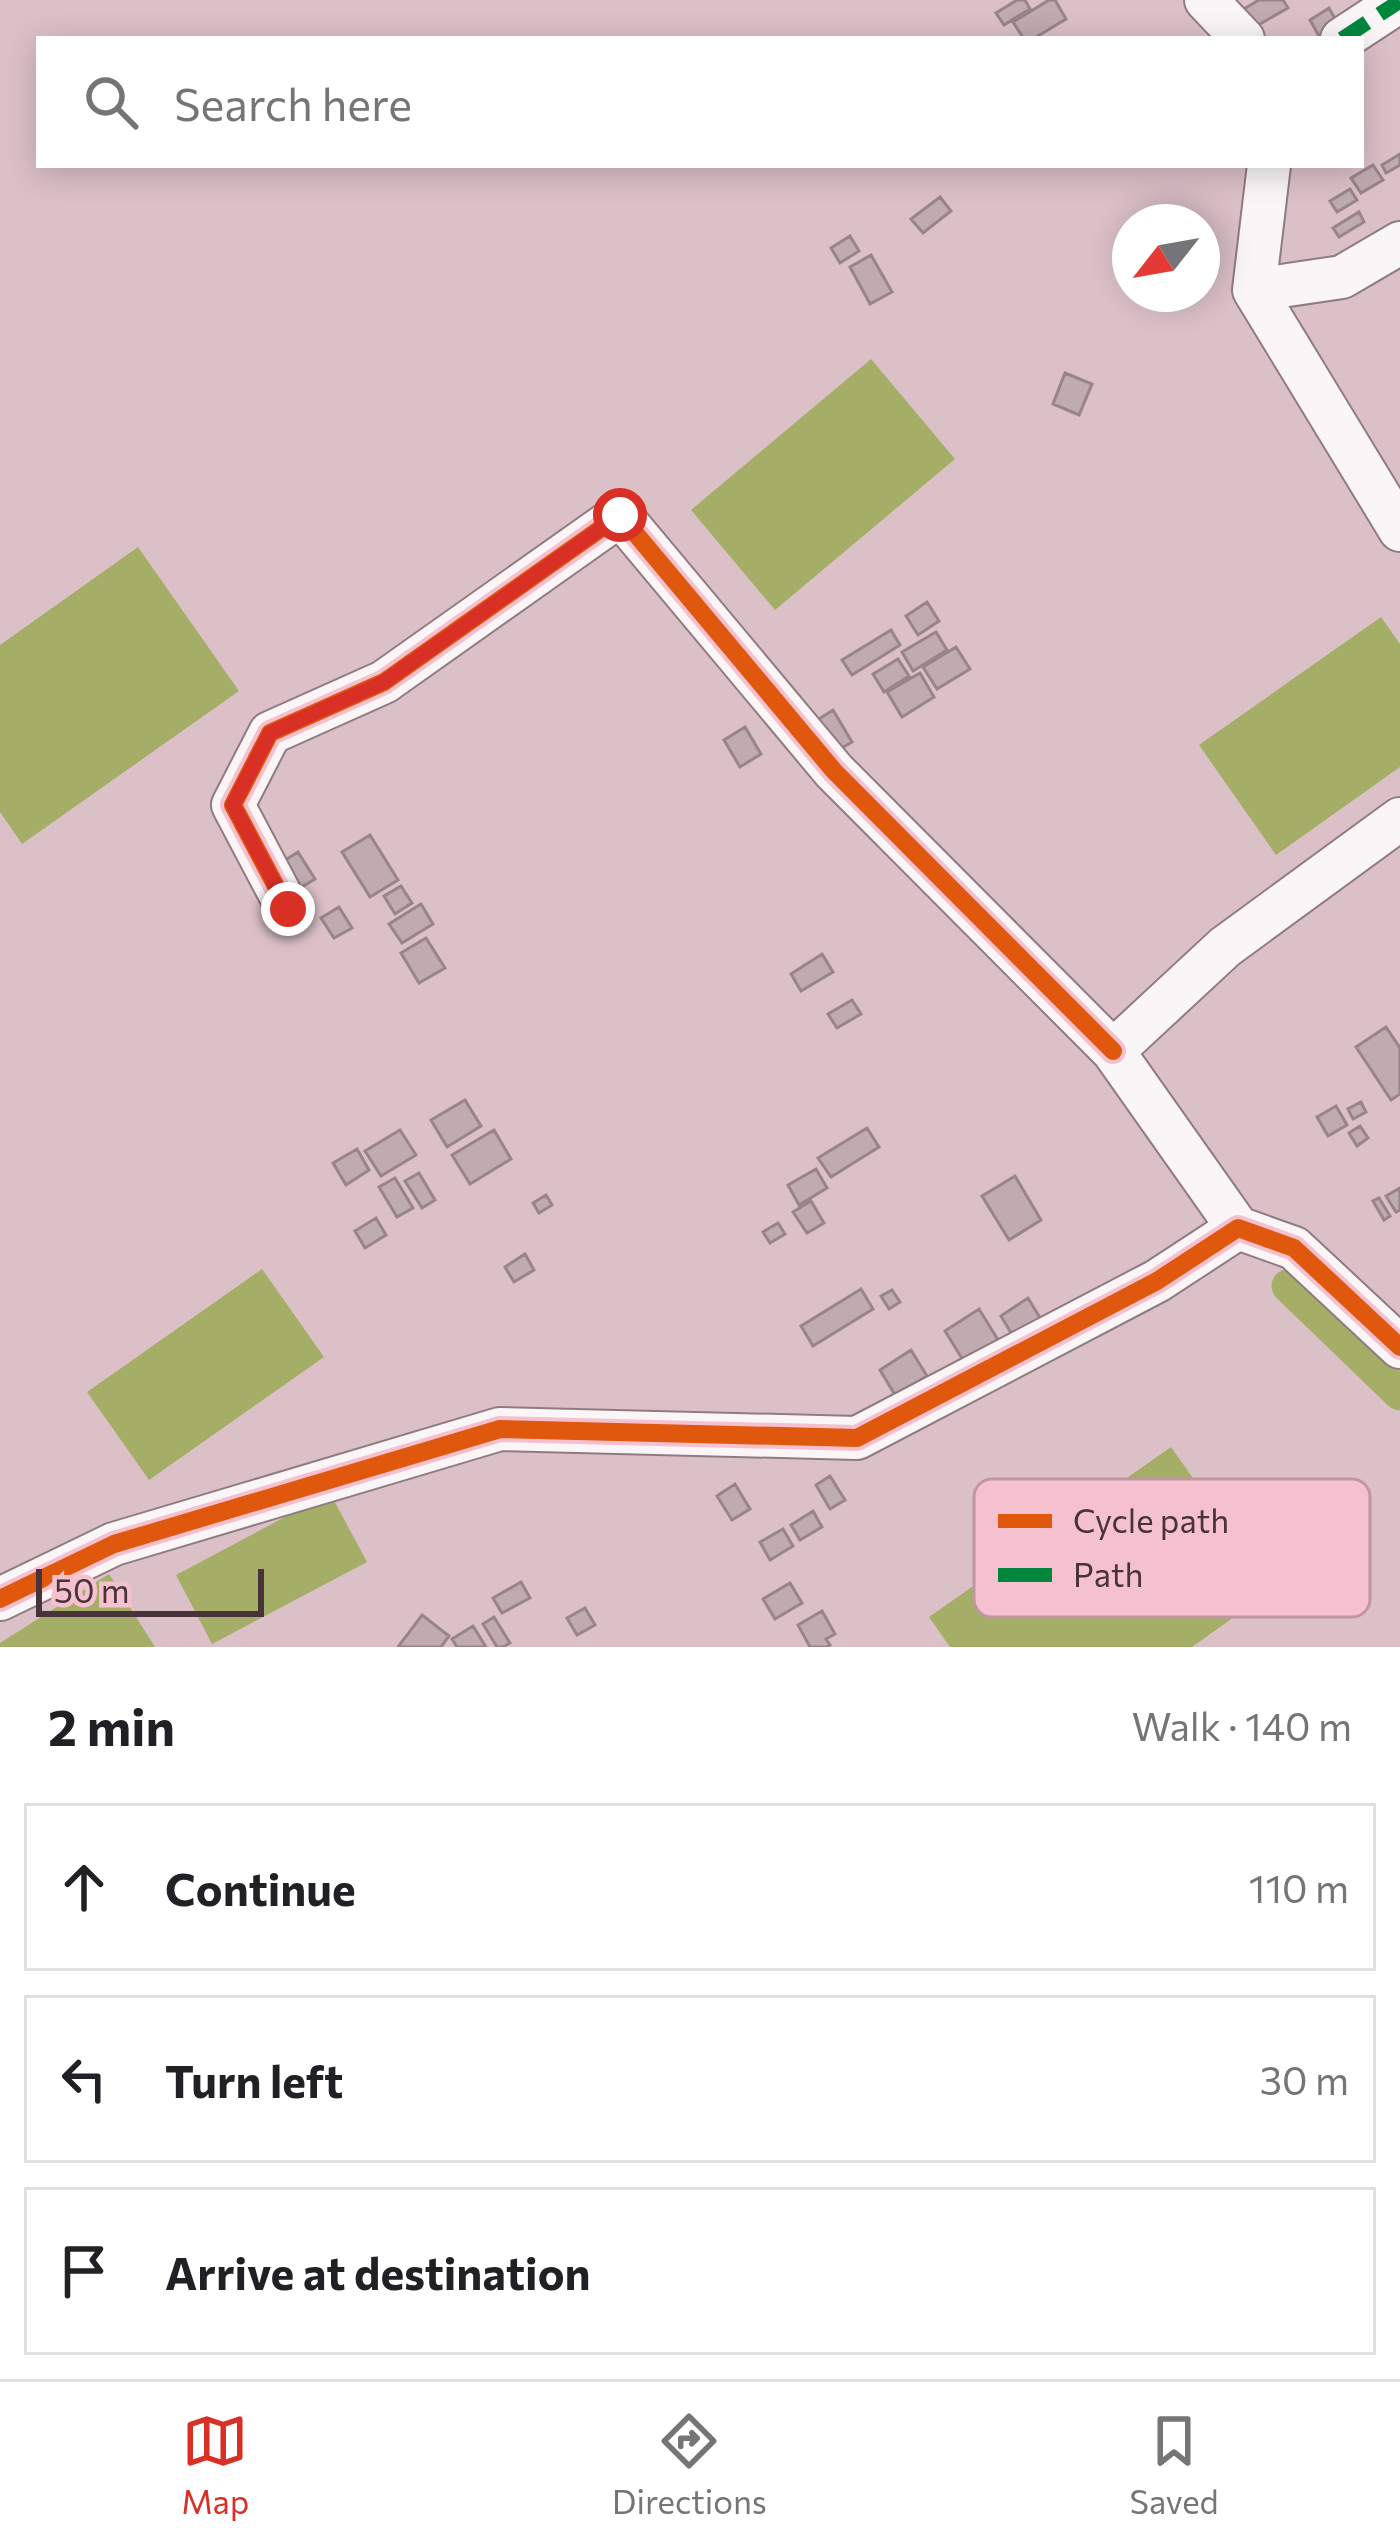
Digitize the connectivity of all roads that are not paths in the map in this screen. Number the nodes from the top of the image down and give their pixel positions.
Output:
1 (1206, 0) edge
2 (1400, 1) edge
3 (1240, 36) edge
4 (1347, 36) edge
5 (1269, 168) edge
6 (1400, 243) edge
7 (1254, 290) junction
8 (1400, 530) edge
9 (1400, 819) edge
10 (288, 909) dead end
11 (1113, 1051) junction
12 (1238, 1228) junction
13 (1400, 1347) edge
14 (0, 1599) edge

1 - 3 street
2 - 4 street
5 - 7 street
6 - 7 street
7 - 8 street
9 - 11 street
10 - 11 street
11 - 12 street
12 - 13 street
12 - 14 street

